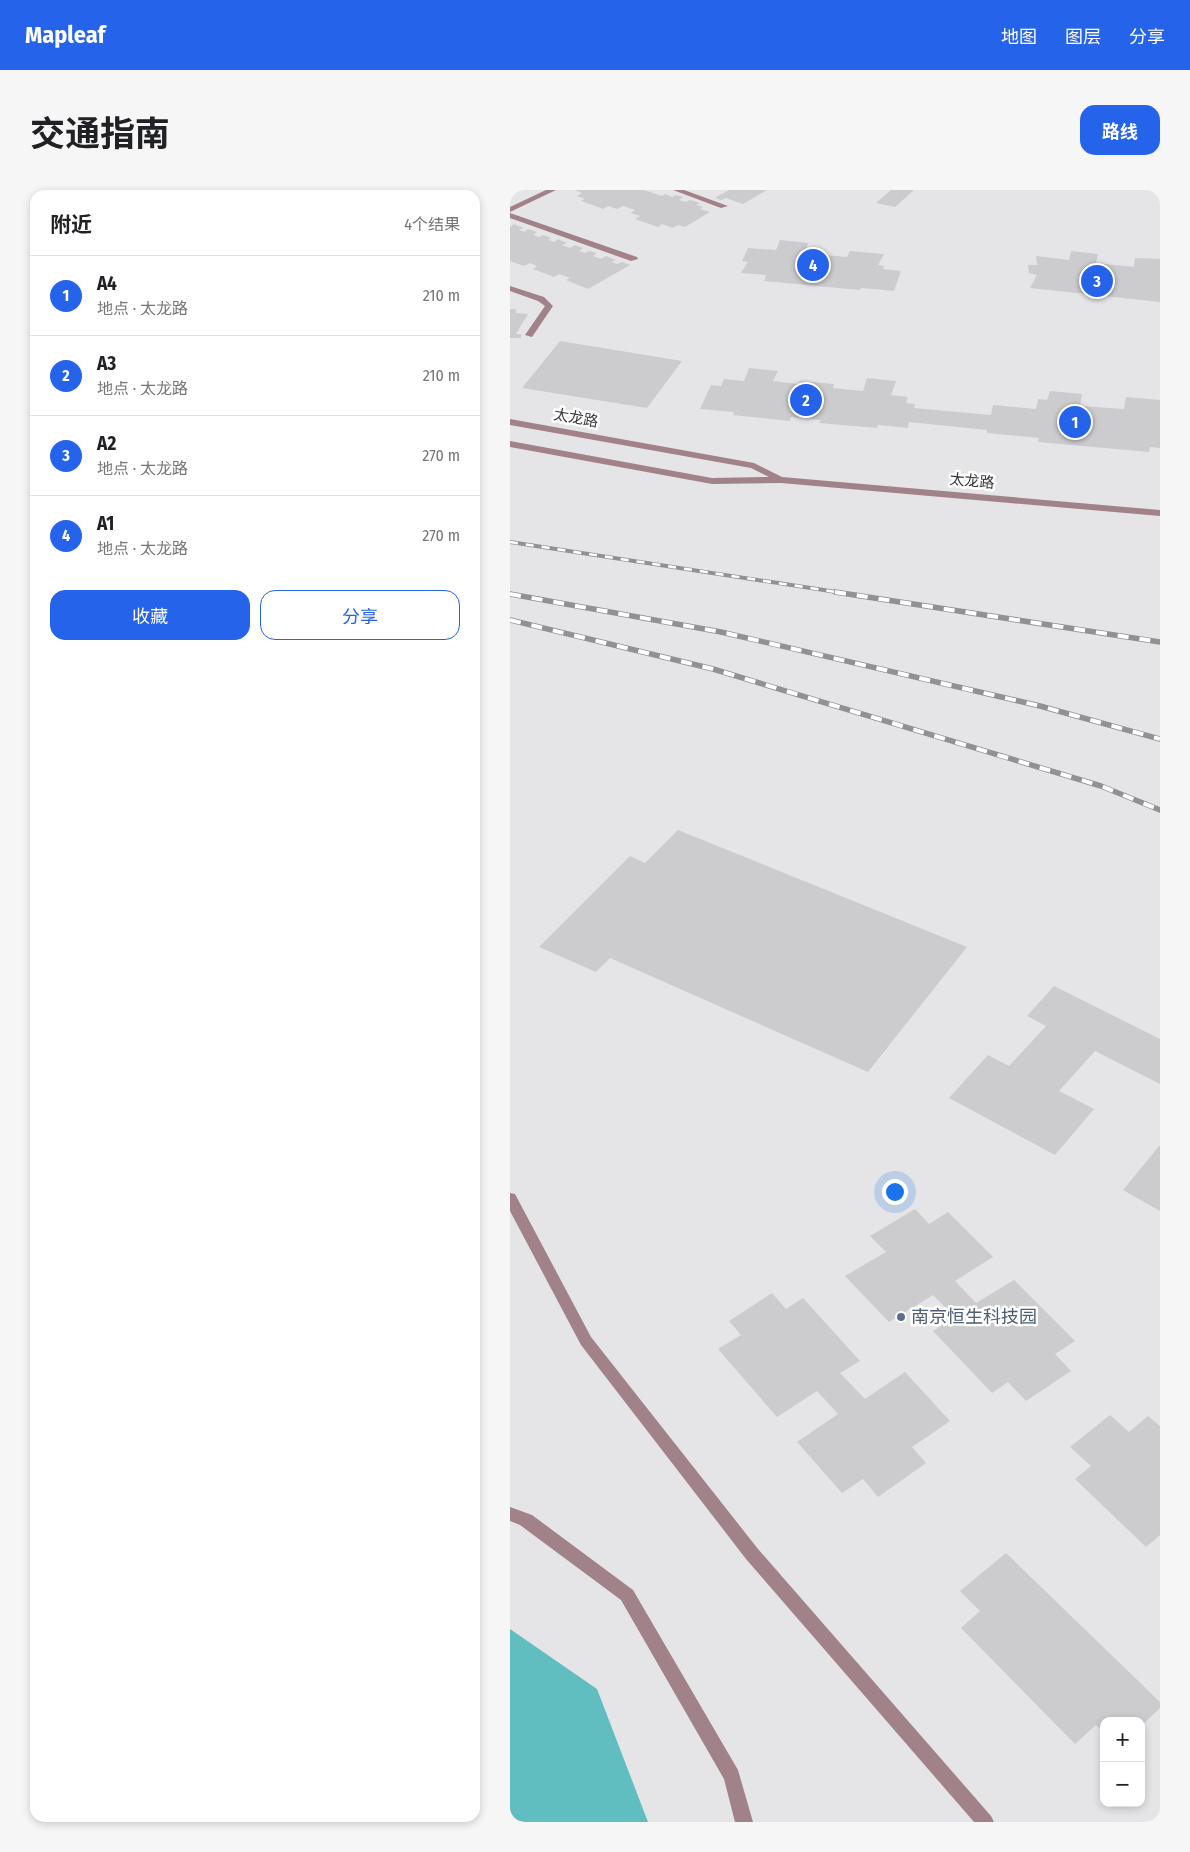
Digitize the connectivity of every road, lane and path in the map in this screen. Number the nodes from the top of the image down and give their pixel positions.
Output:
1 (552, 190) edge
2 (677, 190) edge
3 (724, 206) dead end
4 (510, 210) edge
5 (510, 215) edge
6 (634, 259) dead end
7 (510, 288) edge
8 (529, 335) dead end
9 (510, 422) edge
10 (510, 444) edge
11 (781, 480) junction
12 (1160, 513) edge
13 (510, 1198) edge
14 (510, 1514) edge
15 (744, 1822) edge
16 (984, 1822) edge

1 - 4 street
2 - 3 street
5 - 6 street
7 - 8 street
9 - 11 street, 太龙路
10 - 11 street, 太龙路
11 - 12 street, 太龙路
13 - 16 street
14 - 15 street

